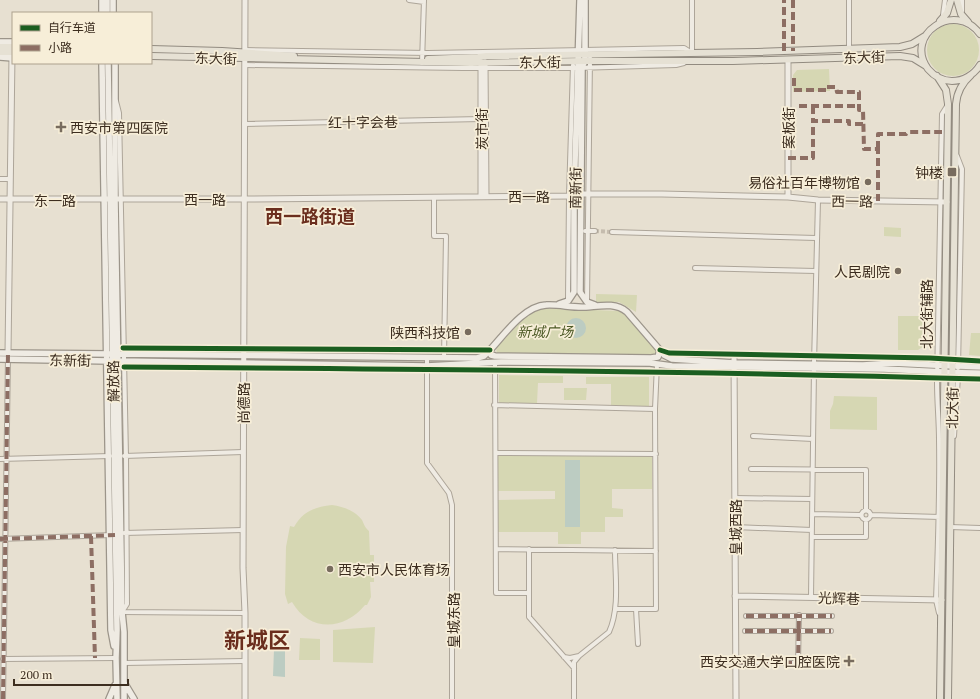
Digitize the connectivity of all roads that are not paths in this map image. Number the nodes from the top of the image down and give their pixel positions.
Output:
1 (102, 0) edge
2 (107, 0) edge
3 (113, 0) edge
4 (245, 0) edge
5 (408, 0) edge
6 (580, 0) edge
7 (585, 0) edge
8 (692, 0) edge
9 (849, 0) edge
10 (945, 0) edge
11 (951, 0) edge
12 (957, 0) edge
13 (962, 0) edge
14 (424, 1) edge
15 (102, 12) edge
16 (107, 12) edge
17 (113, 12) edge
18 (942, 18) junction
19 (965, 19) junction
20 (936, 24) junction
21 (971, 24) junction
22 (980, 34) edge
23 (925, 36) junction
24 (0, 42) edge
25 (12, 42) edge
26 (0, 47) edge
27 (849, 48) junction
28 (152, 49) edge
29 (0, 52) edge
30 (582, 52) junction
31 (12, 53) edge
32 (12, 53) edge
33 (12, 53) edge
34 (692, 53) junction
35 (152, 56) edge
36 (245, 56) junction
37 (0, 57) edge
38 (423, 58) junction
39 (788, 60) junction
40 (588, 63) junction
41 (13, 64) edge
42 (102, 64) edge
43 (108, 64) edge
44 (115, 64) edge
45 (483, 65) junction
46 (577, 65) junction
47 (980, 65) edge
48 (926, 66) junction
49 (972, 75) junction
50 (937, 76) junction
51 (481, 119) junction
52 (244, 124) junction
53 (0, 179) edge
54 (10, 179) junction
55 (584, 194) junction
56 (484, 196) junction
57 (572, 196) junction
58 (434, 197) junction
59 (788, 197) junction
60 (0, 199) edge
61 (244, 199) junction
62 (10, 200) junction
63 (113, 200) junction
64 (818, 200) junction
65 (944, 201) junction
66 (584, 231) junction
67 (595, 231) tunnel mouth
68 (612, 232) tunnel mouth
69 (816, 238) junction
70 (695, 268) dead end
71 (816, 271) junction
72 (557, 305) junction
73 (596, 306) junction
74 (244, 349) junction
75 (444, 350) junction
76 (490, 350) junction
77 (660, 350) junction
78 (0, 353) edge
79 (117, 353) junction
80 (243, 355) junction
81 (734, 355) junction
82 (8, 356) junction
83 (814, 356) junction
84 (427, 358) junction
85 (444, 358) junction
86 (0, 359) edge
87 (499, 360) junction
88 (650, 361) junction
89 (980, 361) edge
90 (117, 362) junction
91 (938, 362) junction
92 (657, 364) junction
93 (243, 365) junction
94 (672, 366) junction
95 (980, 367) edge
96 (427, 368) junction
97 (734, 368) junction
98 (945, 369) junction
99 (955, 369) junction
100 (495, 370) junction
101 (814, 370) junction
102 (656, 372) junction
103 (937, 372) junction
104 (980, 373) edge
105 (937, 378) junction
106 (980, 380) edge
107 (494, 405) junction
108 (655, 409) junction
109 (753, 436) dead end
110 (813, 439) junction
111 (243, 452) junction
112 (496, 453) junction
113 (656, 454) junction
114 (117, 456) junction
115 (6, 458) junction
116 (0, 459) edge
117 (751, 469) dead end
118 (812, 470) junction
119 (735, 498) junction
120 (812, 500) junction
121 (866, 510) junction
122 (812, 514) junction
123 (861, 515) junction
124 (870, 515) junction
125 (941, 517) junction
126 (866, 520) junction
127 (735, 527) junction
128 (951, 527) junction
129 (980, 528) edge
130 (243, 530) junction
131 (812, 530) junction
132 (124, 533) junction
133 (112, 535) junction
134 (812, 537) junction
135 (2, 539) edge
136 (496, 549) junction
137 (529, 549) junction
138 (615, 550) junction
139 (656, 551) junction
140 (528, 594) junction
141 (736, 596) junction
142 (811, 597) junction
143 (116, 599) junction
144 (939, 600) junction
145 (111, 606) junction
146 (616, 609) junction
147 (636, 609) junction
148 (122, 612) junction
149 (245, 613) junction
150 (2, 615) edge
151 (799, 615) junction
152 (746, 616) dead end
153 (832, 616) dead end
154 (744, 631) dead end
155 (800, 631) junction
156 (831, 631) dead end
157 (638, 644) dead end
158 (578, 656) junction
159 (564, 657) junction
160 (116, 658) junction
161 (3, 659) junction
162 (245, 661) junction
163 (736, 662) junction
164 (124, 663) junction
165 (574, 668) junction
166 (124, 682) junction
167 (116, 683) junction
168 (2, 699) edge
169 (109, 699) edge
170 (117, 699) edge
171 (124, 699) edge
172 (134, 699) edge
173 (245, 699) edge
174 (452, 699) edge
175 (574, 699) edge
176 (736, 699) edge
177 (940, 699) edge
178 (948, 699) edge

1 - 15 main road
2 - 16 main road
3 - 17 main road
4 - 36 street, 尚德路
5 - 14 street
6 - 30 main road
7 - 30 main road
8 - 34 street
9 - 27 street
10 - 18 street
11 - 18 main road, 东大街
12 - 19 main road
13 - 19 street
14 - 38 street
18 - 20 main road, 东大街
19 - 21 main road
20 - 21 main road
20 - 23 main road, 东大街
21 - 22 main road
23 - 27 main road, 东大街
23 - 48 main road
24 - 25 main road
26 - 31 main road
27 - 34 main road, 东大街
28 - 36 main road, 东大街
29 - 32 main road
30 - 34 main road, 东大街
30 - 38 main road, 东大街
30 - 40 main road
30 - 46 main road
33 - 37 main road
35 - 36 main road, 东大街
36 - 38 main road, 东大街
36 - 38 street
36 - 45 street
36 - 52 street, 尚德路
38 - 45 main road, 东大街
39 - 40 main road, 东大街
39 - 48 main road, 东大街
39 - 59 street, 案板街
40 - 46 main road, 东大街
40 - 55 street
41 - 54 street
42 - 63 main road
43 - 63 main road, 解放路
44 - 63 main road, 解放路
45 - 46 main road, 东大街
45 - 51 street, 炭市街
45 - 56 street, 炭市街
46 - 55 main road, 南新街
46 - 57 main road, 南新街
47 - 49 main road, 北大街
48 - 50 main road, 东大街
49 - 50 main road
49 - 99 main road, 北大街
50 - 65 main road, 北大街
51 - 52 street, 红十字会巷
51 - 56 street, 炭市街
52 - 61 street, 尚德路
53 - 54 street
54 - 62 street
55 - 57 street, 西一路
55 - 59 street, 西一路
55 - 66 main road, 南新街
56 - 57 street, 西一路
56 - 58 street, 西一路
57 - 72 main road, 南新街
58 - 61 street, 西一路
58 - 75 street
59 - 64 street, 西一路
60 - 62 street, 东一路
61 - 63 street, 西一路
61 - 74 street, 尚德路
62 - 63 street, 东一路
62 - 82 street
63 - 79 main road, 解放路
63 - 79 main road
64 - 65 street, 西一路
64 - 69 street
65 - 91 street, 北大街辅路
65 - 98 main road, 北大街
66 - 67 street
66 - 73 main road, 南新街
68 - 69 street
69 - 71 street
70 - 71 street
71 - 83 street
72 - 73 main road
72 - 76 main road
73 - 77 main road
74 - 75 street
74 - 79 street
74 - 80 street, 尚德路
75 - 76 street
75 - 85 street
76 - 85 main road, 东新街
76 - 87 main road
77 - 81 street
77 - 88 main road
77 - 97 main road
78 - 82 main road, 东新街
79 - 80 main road, 东新街
79 - 82 main road, 东新街
79 - 90 main road, 解放路
79 - 90 main road
80 - 84 main road, 东新街
80 - 93 street, 尚德路
81 - 83 street
81 - 97 street, 皇城西路
82 - 86 main road, 东新街
82 - 90 main road, 东新街
82 - 115 street
83 - 91 street
83 - 101 street
84 - 85 main road, 东新街
84 - 96 street, 皇城东路
87 - 88 main road
87 - 96 main road, 东新街
87 - 100 street
88 - 92 main road
88 - 94 main road
89 - 99 street
90 - 93 main road, 东新街
90 - 114 main road, 解放路
90 - 114 main road
91 - 98 main road
91 - 101 main road
91 - 103 street, 北大街辅路
92 - 94 main road
92 - 102 street
93 - 96 main road, 东新街
93 - 111 street, 尚德路
94 - 97 main road
95 - 99 street
96 - 100 street
96 - 174 street, 皇城东路
97 - 101 main road
97 - 102 street
97 - 119 street, 皇城西路
98 - 99 main road
98 - 99 street
98 - 103 main road
98 - 105 street
98 - 125 main road, 北大街
99 - 104 street
99 - 106 street
99 - 128 main road, 北大街
100 - 102 street
100 - 107 street
101 - 103 main road
101 - 105 street
101 - 110 street
102 - 108 street
103 - 105 street, 北大街辅路
105 - 125 street, 北大街辅路
107 - 108 street
107 - 112 street
108 - 113 street
109 - 110 street
110 - 118 street
111 - 114 street
111 - 130 street, 尚德路
112 - 113 street
112 - 136 street
113 - 139 street
114 - 115 street
114 - 132 main road, 解放路
114 - 133 main road, 解放路
115 - 116 street
115 - 135 street
117 - 118 street
118 - 120 street
118 - 121 street
119 - 120 street
119 - 127 street, 皇城西路
120 - 122 street
121 - 123 street
121 - 124 street
122 - 123 street
122 - 131 street
123 - 126 street
124 - 125 street
124 - 126 street
125 - 144 main road, 北大街
126 - 134 street
127 - 131 street
127 - 141 street, 皇城西路
128 - 129 street
128 - 178 main road, 北大街
130 - 132 street
130 - 149 street, 尚德路
131 - 134 street
132 - 148 main road, 解放路
133 - 135 street
133 - 143 main road, 解放路
133 - 145 main road
134 - 142 street
135 - 150 street
136 - 137 street
136 - 140 street
137 - 138 street
137 - 140 street
138 - 139 street
138 - 146 street
139 - 147 street
140 - 159 street
141 - 142 street, 光辉巷
141 - 163 street, 皇城西路
142 - 144 street, 光辉巷
143 - 145 main road
143 - 160 main road, 解放路
144 - 177 main road, 北大街
145 - 160 main road
146 - 147 street
146 - 158 street
147 - 157 street
148 - 149 street
148 - 164 main road, 解放路
149 - 162 street, 尚德路
150 - 161 street
151 - 152 street
151 - 153 street
151 - 155 street
154 - 155 street
155 - 156 street
155 - 163 street
158 - 159 street
158 - 165 street
159 - 165 street
160 - 161 street
160 - 167 main road, 解放路
161 - 168 street
162 - 164 street
162 - 173 street, 尚德路
163 - 176 street, 皇城西路
164 - 166 main road, 解放路
165 - 175 street
166 - 171 main road, 解放路
166 - 172 main road
167 - 169 main road
167 - 170 main road, 解放路

